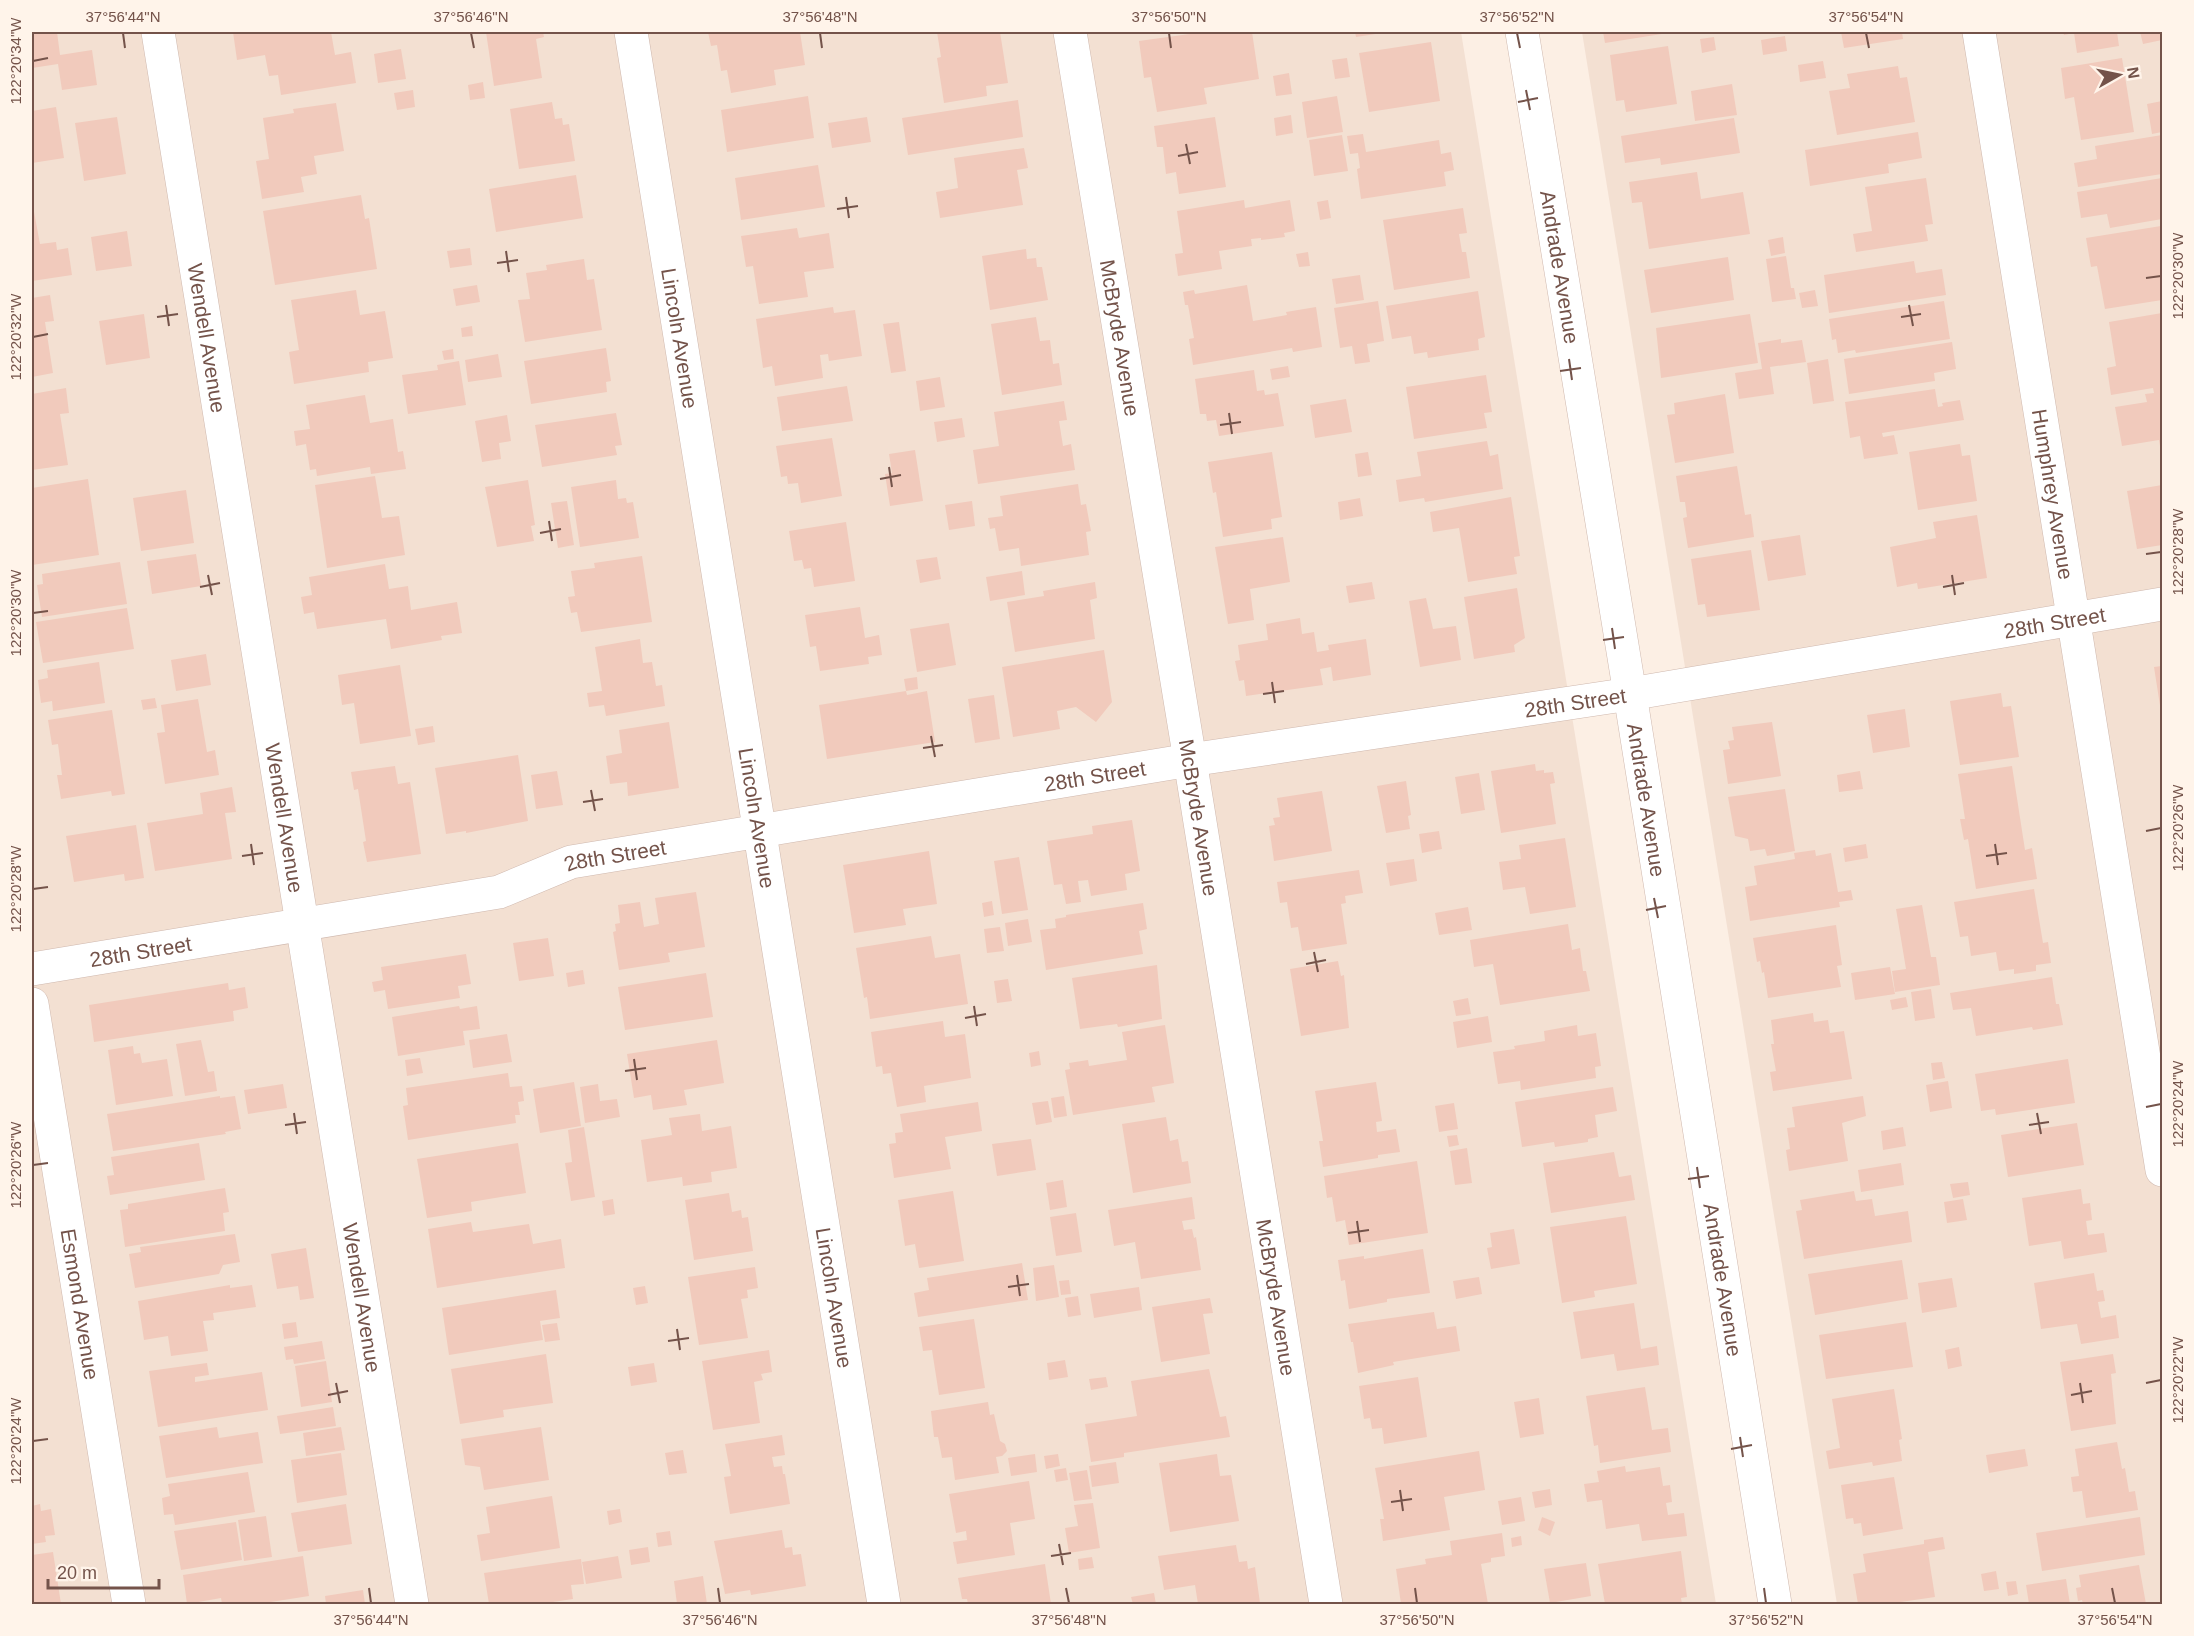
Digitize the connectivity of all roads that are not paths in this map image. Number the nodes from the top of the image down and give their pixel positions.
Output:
1 (158, 32) edge
2 (631, 32) edge
3 (1071, 32) edge
4 (1522, 32) edge
5 (1979, 32) edge
6 (2163, 604) edge
7 (2074, 618) junction
8 (1630, 694) junction
9 (1190, 760) junction
10 (760, 830) junction
11 (301, 924) junction
12 (32, 969) edge
13 (32, 1004) edge
14 (2163, 1170) edge
15 (129, 1605) edge
16 (412, 1605) edge
17 (884, 1605) edge
18 (1326, 1605) edge
19 (1775, 1605) edge

1 - 11 street, Wendell Avenue
2 - 10 street, Lincoln Avenue
3 - 9 street, McBryde Avenue
4 - 8 street, Andrade Avenue
5 - 7 street, Humphrey Avenue
6 - 7 street, 28th Street
7 - 8 street, 28th Street
7 - 14 street, Humphrey Avenue
8 - 9 street, 28th Street
8 - 19 street, Andrade Avenue
9 - 10 street, 28th Street
9 - 18 street, McBryde Avenue
10 - 11 street, 28th Street
10 - 17 street, Lincoln Avenue
11 - 12 street, 28th Street
11 - 16 street, Wendell Avenue
13 - 15 street, Esmond Avenue

